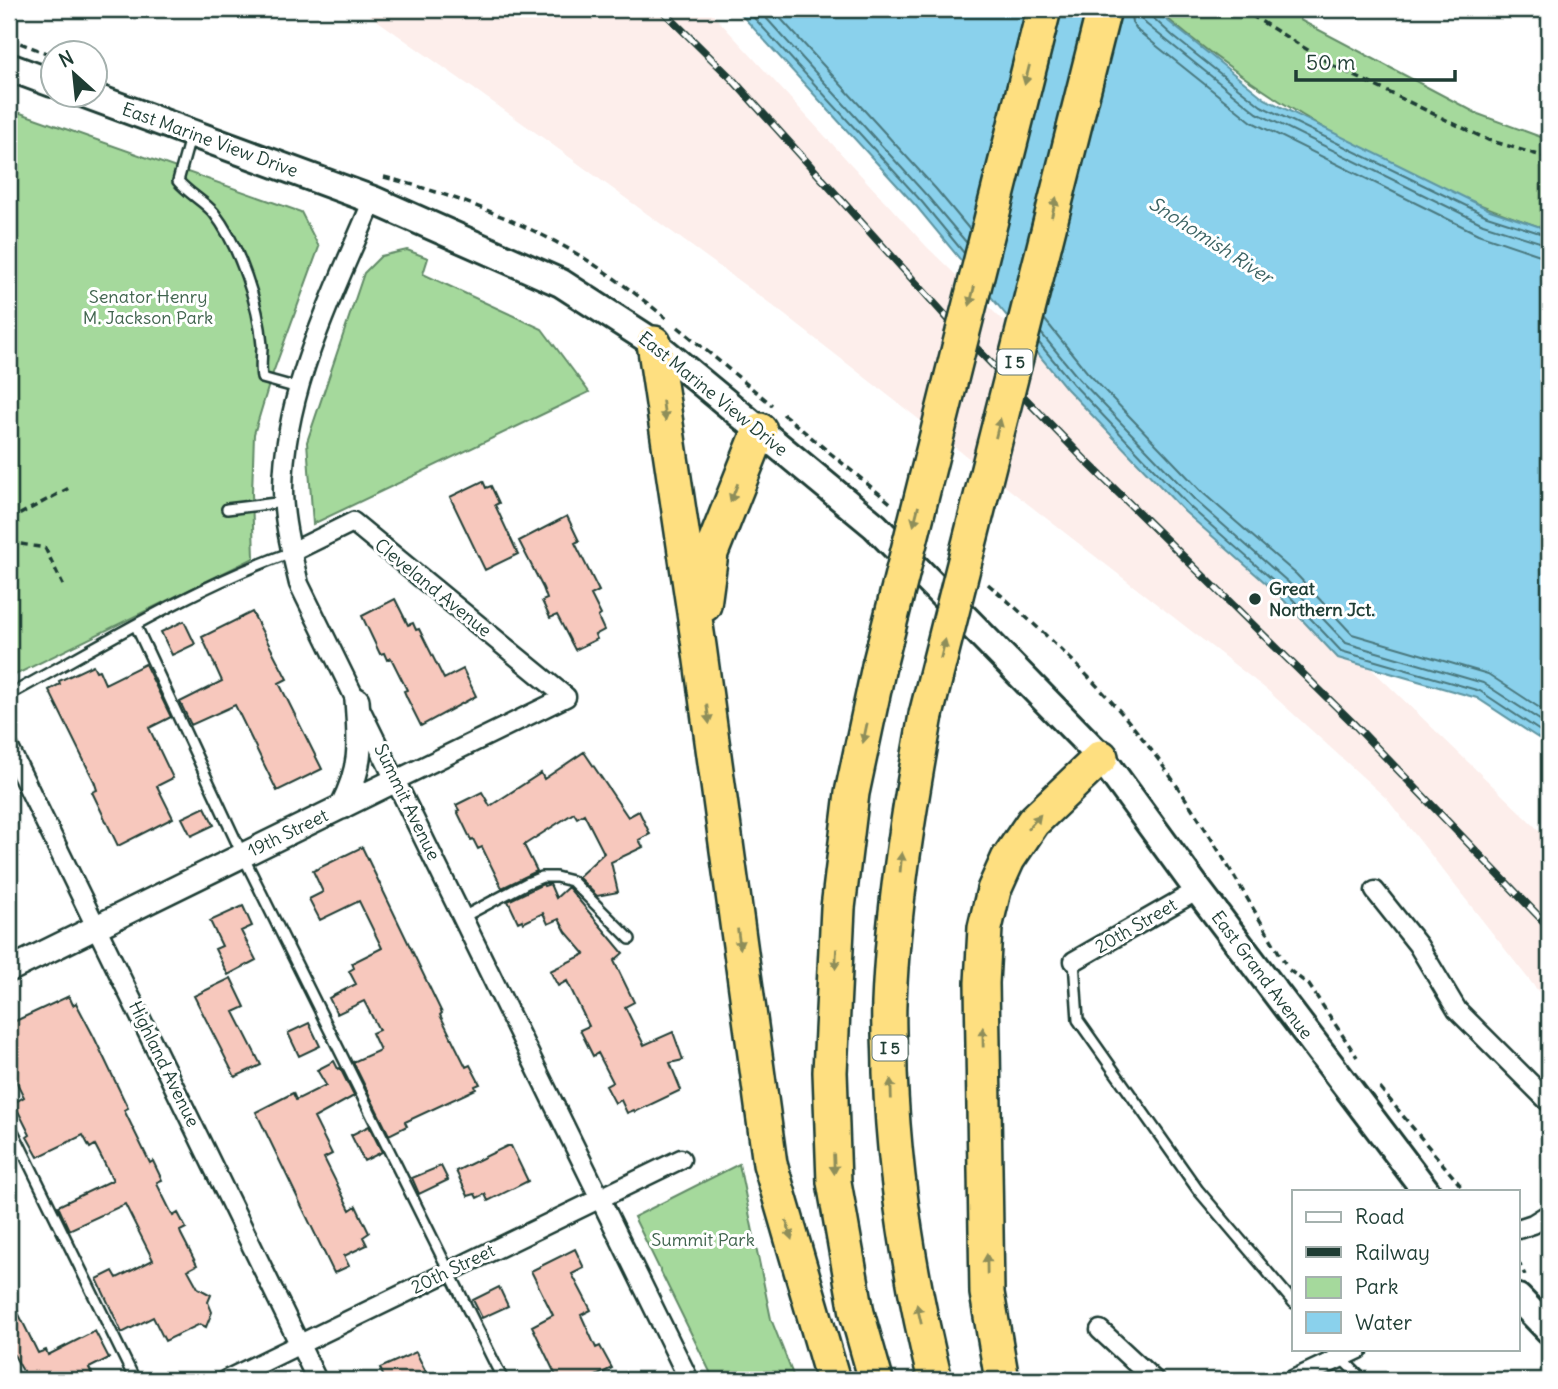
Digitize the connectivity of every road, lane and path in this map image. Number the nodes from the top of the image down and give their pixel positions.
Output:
1 (1044, 9) edge
2 (1104, 9) edge
3 (1241, 9) edge
4 (9, 39) edge
5 (38, 50) edge
6 (9, 67) edge
7 (38, 78) edge
8 (108, 102) edge
9 (191, 133) junction
10 (1549, 158) edge
11 (376, 188) junction
12 (654, 343) junction
13 (298, 388) junction
14 (760, 430) junction
15 (71, 487) dead end
16 (284, 502) junction
17 (227, 509) dead end
18 (901, 511) dead end
19 (9, 520) edge
20 (9, 542) edge
21 (292, 552) junction
22 (984, 581) dead end
23 (63, 585) dead end
24 (136, 626) junction
25 (699, 646) junction
26 (9, 695) edge
27 (566, 697) joint
28 (357, 700) junction
29 (9, 748) edge
30 (1101, 757) junction
31 (396, 780) junction
32 (342, 807) junction
33 (243, 856) junction
34 (1198, 890) junction
35 (1375, 891) dead end
36 (463, 917) junction
37 (97, 926) junction
38 (630, 939) dead end
39 (1074, 961) joint
40 (9, 970) edge
41 (1358, 1059) dead end
42 (1374, 1080) dead end
43 (1549, 1102) edge
44 (9, 1123) edge
45 (681, 1159) dead end
46 (1425, 1190) edge
47 (1464, 1190) edge
48 (599, 1198) junction
49 (1549, 1214) edge
50 (1520, 1228) edge
51 (449, 1271) junction
52 (1520, 1300) edge
53 (1292, 1302) edge
54 (1100, 1330) dead end
55 (1549, 1330) edge
56 (300, 1344) junction
57 (1353, 1350) edge
58 (1336, 1353) edge
59 (135, 1380) edge
60 (226, 1380) edge
61 (317, 1380) edge
62 (503, 1380) edge
63 (689, 1380) edge
64 (833, 1380) edge
65 (876, 1380) edge
66 (935, 1380) edge
67 (1002, 1380) edge
68 (1154, 1380) edge
69 (1293, 1380) edge
70 (1363, 1380) edge

1 -> 65 highway, bridge
66 -> 2 highway, I 5, bridge
3 - 10 path
4 - 5 path
6 - 7 main road
8 - 9 main road, East Marine View Drive
9 - 11 main road, East Marine View Drive
9 - 13 lane
11 - 12 main road, East Marine View Drive
11 - 13 street, Summit Avenue
11 - 18 path
12 - 14 main road, East Marine View Drive
12 -> 25 highway
13 - 16 street, Summit Avenue
14 -> 25 highway
14 - 30 main road, East Marine View Drive
15 - 19 path
16 - 17 lane
16 - 21 street, Summit Avenue
20 - 23 path
21 - 24 lane
21 - 27 street, Cleveland Avenue
21 - 28 street, Summit Avenue
22 - 41 path
24 - 26 lane
24 - 33 lane
25 -> 64 highway
27 - 31 street, 19th Street
28 - 31 street, Summit Avenue
28 - 32 street
29 - 37 street, Highland Avenue
30 - 34 main road, East Grand Avenue
67 -> 30 highway
31 - 32 street, 19th Street
31 - 36 street, Summit Avenue
32 - 33 street, 19th Street
33 - 37 street, 19th Street
33 - 51 lane
34 - 39 street, 20th Street
34 - 46 main road, East Grand Avenue
35 - 43 street
36 - 38 lane
36 - 48 street, Summit Avenue
37 - 40 street, 19th Street
37 - 56 street, Highland Avenue
39 - 53 lane
42 - 47 path
44 - 59 lane
45 - 48 street, 20th Street
48 - 51 street, 20th Street
48 - 63 street, Summit Avenue
49 - 50 street
51 - 56 street, 20th Street
51 - 62 lane
52 - 55 main road
54 - 68 street
56 - 60 street, 20th Street
56 - 61 street, Highland Avenue
57 - 58 street
58 - 69 street
58 - 70 lane

